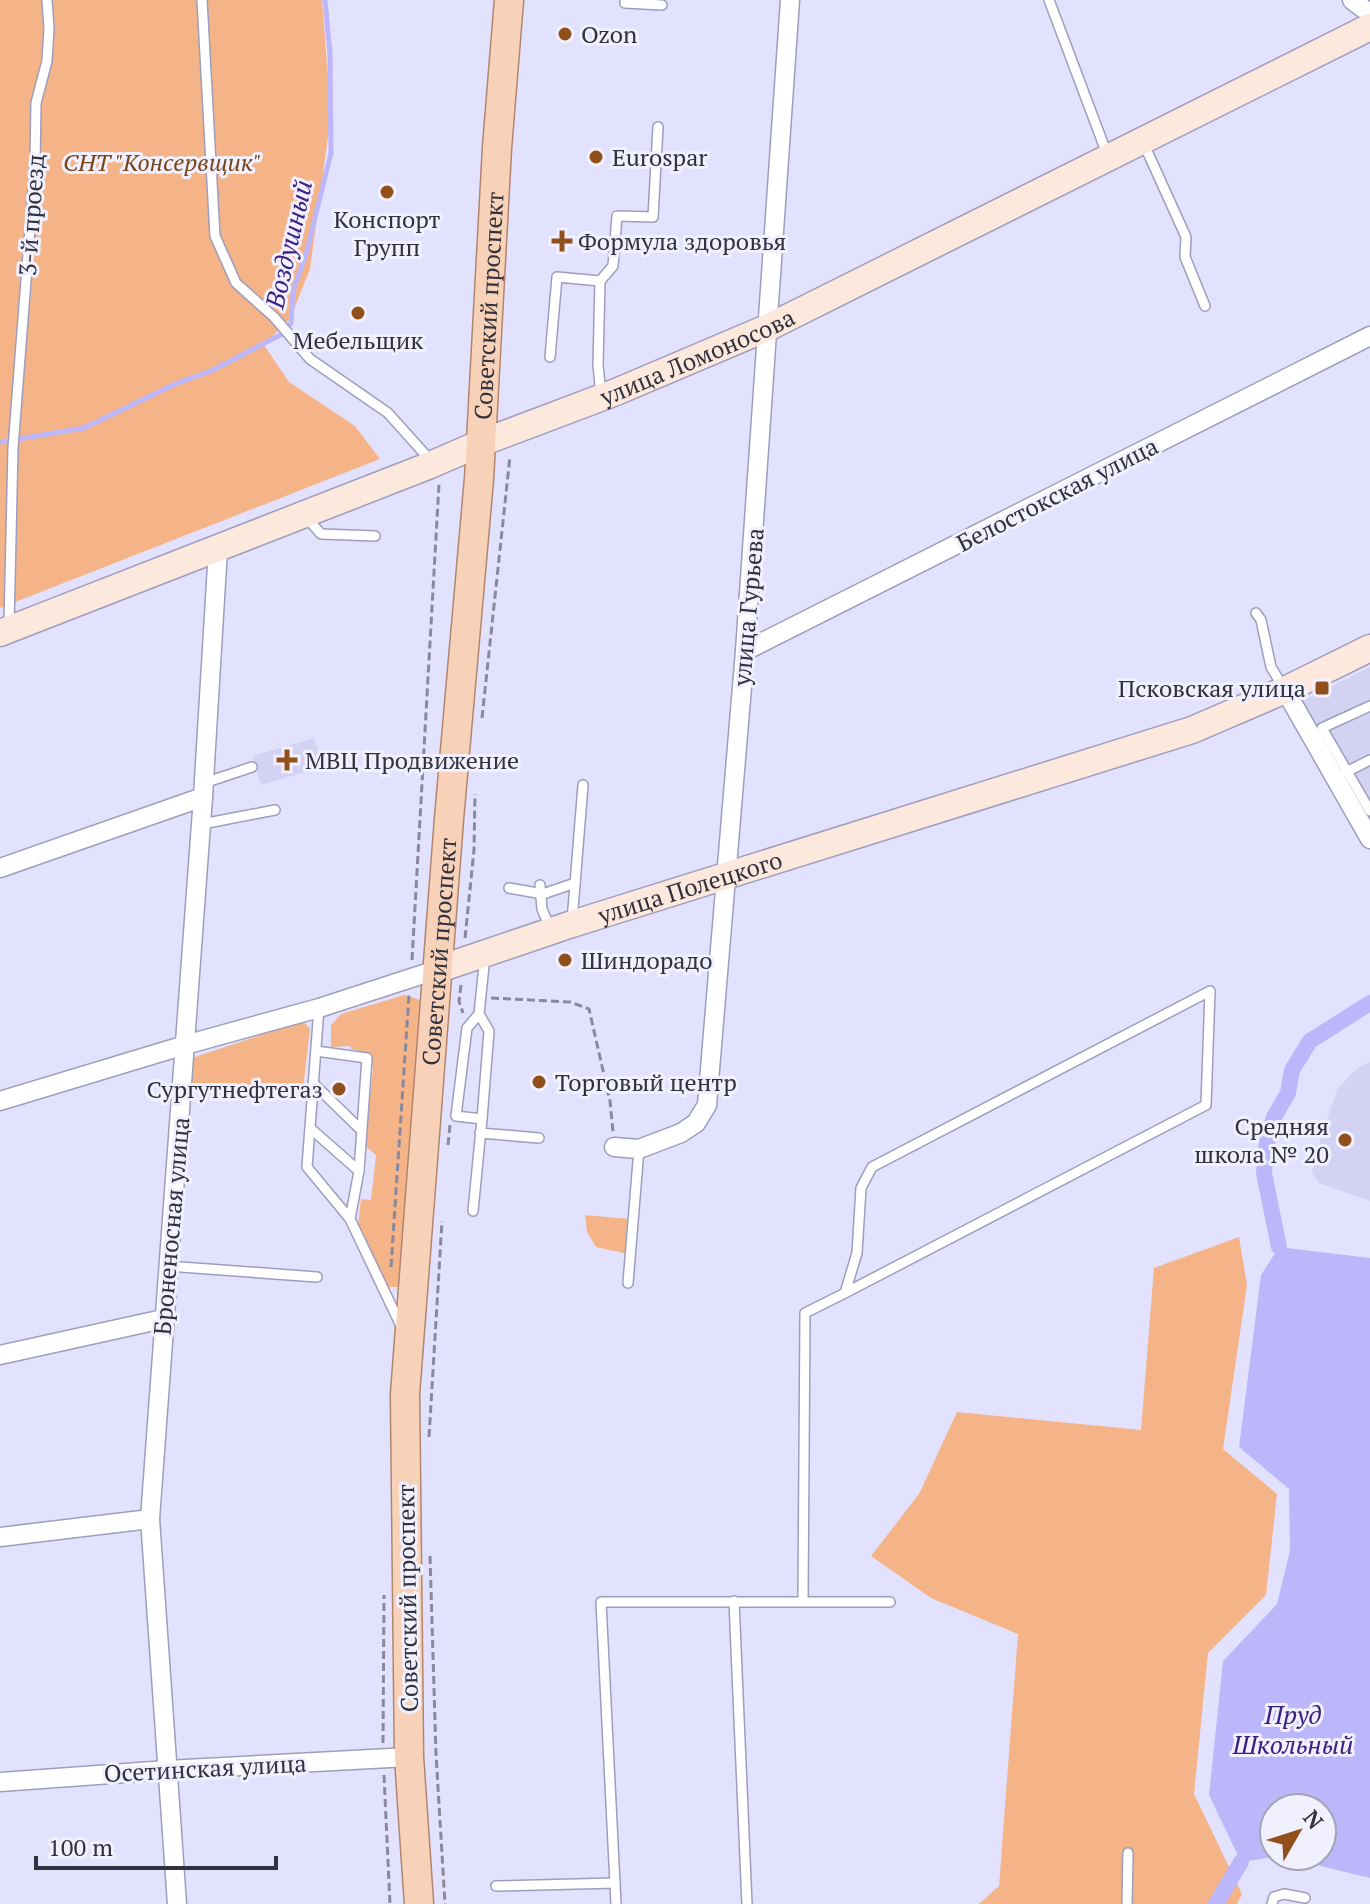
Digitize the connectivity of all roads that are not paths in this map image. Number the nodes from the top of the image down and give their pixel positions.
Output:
1 (47, 0) edge
2 (202, 0) edge
3 (509, 0) edge
4 (625, 0) edge
5 (790, 0) edge
6 (1049, 0) edge
7 (662, 5) dead end
8 (1364, 12) edge
9 (658, 127) dead end
10 (1143, 142) junction
11 (1109, 158) junction
12 (600, 281) junction
13 (1205, 306) dead end
14 (769, 327) junction
15 (1370, 336) edge
16 (550, 357) dead end
17 (601, 398) junction
18 (481, 443) junction
19 (433, 464) junction
20 (303, 515) junction
21 (375, 536) dead end
22 (218, 549) junction
23 (1256, 613) dead end
24 (5, 631) edge
25 (1370, 648) edge
26 (745, 651) junction
27 (1285, 690) junction
28 (1370, 706) edge
29 (1370, 760) edge
30 (252, 767) dead end
31 (1346, 772) junction
32 (583, 785) dead end
33 (204, 790) junction
34 (275, 810) dead end
35 (1370, 811) edge
36 (202, 824) junction
37 (1370, 839) edge
38 (0, 868) edge
39 (724, 876) junction
40 (575, 883) junction
41 (509, 888) dead end
42 (540, 890) junction
43 (561, 928) junction
44 (462, 961) junction
45 (319, 1008) junction
46 (479, 1014) junction
47 (185, 1045) junction
48 (316, 1051) junction
49 (313, 1083) junction
50 (0, 1101) edge
51 (482, 1119) junction
52 (310, 1128) junction
53 (361, 1130) junction
54 (480, 1133) junction
55 (539, 1138) dead end
56 (614, 1147) road end
57 (639, 1149) junction
58 (359, 1171) junction
59 (473, 1211) dead end
60 (350, 1219) junction
61 (167, 1266) junction
62 (317, 1277) dead end
63 (628, 1283) dead end
64 (413, 1288) junction
65 (382, 1289) junction
66 (845, 1293) junction
67 (163, 1319) junction
68 (409, 1342) junction
69 (0, 1355) edge
70 (150, 1519) junction
71 (0, 1537) edge
72 (734, 1601) junction
73 (803, 1601) junction
74 (890, 1602) dead end
75 (409, 1757) junction
76 (167, 1770) junction
77 (0, 1782) edge
78 (1128, 1853) dead end
79 (615, 1883) junction
80 (496, 1886) dead end
81 (1305, 1898) dead end
82 (177, 1904) edge
83 (419, 1904) edge
84 (616, 1904) edge
85 (747, 1904) edge
86 (1127, 1904) edge
87 (1272, 1904) edge

1 - 24 lane, 3-й проезд
2 - 19 lane
3 - 18 main road, Советский проспект
4 - 7 lane
5 - 14 street, улица Гурьева
6 - 11 lane
8 - 10 street, улица Ломоносова
9 - 12 lane
10 - 11 street, улица Ломоносова
10 - 13 lane
11 - 14 street, улица Ломоносова
12 - 16 lane
12 - 17 lane
14 - 17 street, улица Ломоносова
14 - 26 street, улица Гурьева
15 - 26 street, Белостокская улица
17 - 18 street, улица Ломоносова
18 - 19 street, улица Ломоносова
18 - 44 main road, Советский проспект
19 - 20 street, улица Ломоносова
20 - 21 lane
20 - 22 street, улица Ломоносова
22 - 24 street, улица Ломоносова
22 - 33 street, Броненосная улица
23 - 27 lane
25 - 27 street, улица Полецкого
26 - 39 street, улица Гурьева
27 - 37 street
27 - 39 street, улица Полецкого
28 - 31 lane
29 - 31 lane
30 - 33 lane
31 - 35 lane
32 - 40 lane
33 - 36 street, Броненосная улица
33 - 38 street
34 - 36 lane
36 - 47 street, Броненосная улица
39 - 43 street, улица Полецкого
39 - 57 street, улица Гурьева
40 - 42 lane
40 - 43 lane
41 - 42 lane
42 - 43 lane
43 - 44 street, улица Полецкого
44 - 45 street, улица Полецкого
44 - 46 lane
44 - 64 main road, Советский проспект
45 - 47 street, улица Полецкого
45 - 48 lane
46 - 51 lane
46 - 51 lane
47 - 50 street, улица Полецкого
47 - 61 street, Броненосная улица
48 - 49 lane
48 - 53 lane
49 - 52 lane
49 - 53 lane
51 - 54 lane
52 - 58 lane
52 - 60 lane
53 - 58 lane
54 - 55 lane
54 - 59 lane
56 - 57 street, улица Гурьева
57 - 63 lane
58 - 60 lane
60 - 65 lane
61 - 62 lane
61 - 67 street, Броненосная улица
64 - 65 lane
64 - 68 main road, Советский проспект
65 - 68 lane
66 - 66 lane
66 - 73 lane
67 - 69 street
67 - 70 street, Броненосная улица
68 - 75 main road, Советский проспект
70 - 71 street
70 - 76 street, Броненосная улица
72 - 73 lane
72 - 79 lane
72 - 85 lane
73 - 74 lane
75 - 76 street, Осетинская улица
75 - 83 main road, Советский проспект
76 - 77 street, Осетинская улица
76 - 82 street, Броненосная улица
78 - 86 lane
79 - 80 lane
79 - 84 lane
81 - 87 lane

